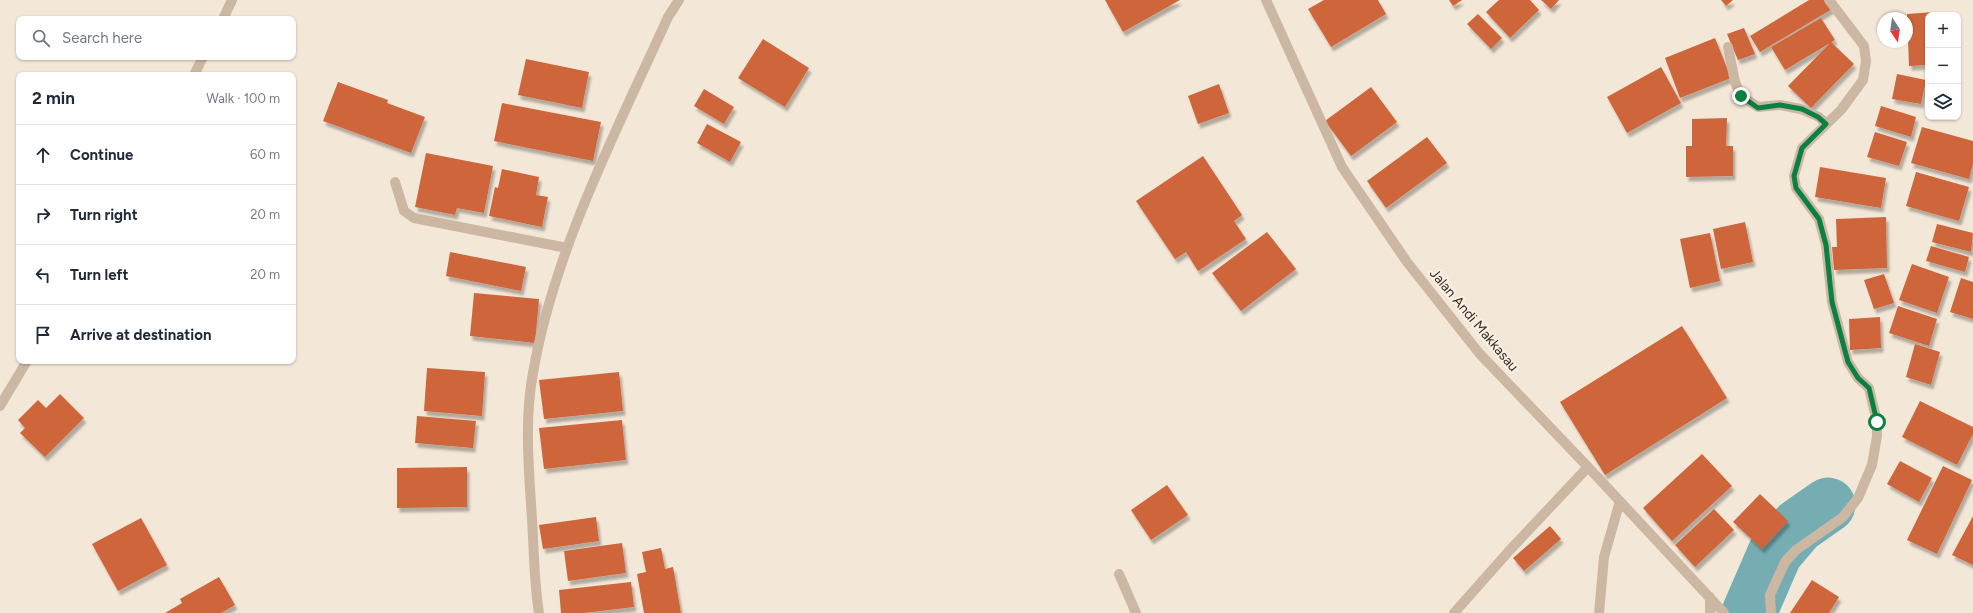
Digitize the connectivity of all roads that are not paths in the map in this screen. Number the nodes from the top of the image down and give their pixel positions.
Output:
1 (232, 0) edge
2 (679, 0) edge
3 (1266, 0) edge
4 (1829, 0) edge
5 (224, 16) edge
6 (1728, 47) dead end
7 (202, 60) edge
8 (196, 72) edge
9 (1822, 121) junction
10 (395, 182) dead end
11 (567, 248) junction
12 (25, 364) edge
13 (0, 406) edge
14 (1588, 467) junction
15 (1620, 501) junction
16 (1120, 574) dead end
17 (1710, 597) junction
18 (539, 613) edge
19 (1136, 613) edge
20 (1454, 613) edge
21 (1599, 613) edge
22 (1710, 613) edge
23 (1724, 613) edge
24 (1771, 613) edge

1 - 5 street
2 - 11 street
3 - 14 street, Jalan Andi Makkasau
4 - 9 street
6 - 9 street
7 - 8 street
9 - 24 street
10 - 11 street
11 - 18 street
12 - 13 street
14 - 15 street, Jalan Andi Makkasau
14 - 20 street
15 - 17 street, Jalan Andi Makkasau
15 - 21 street
16 - 19 street
17 - 22 street
17 - 23 street, Jalan Andi Makkasau

